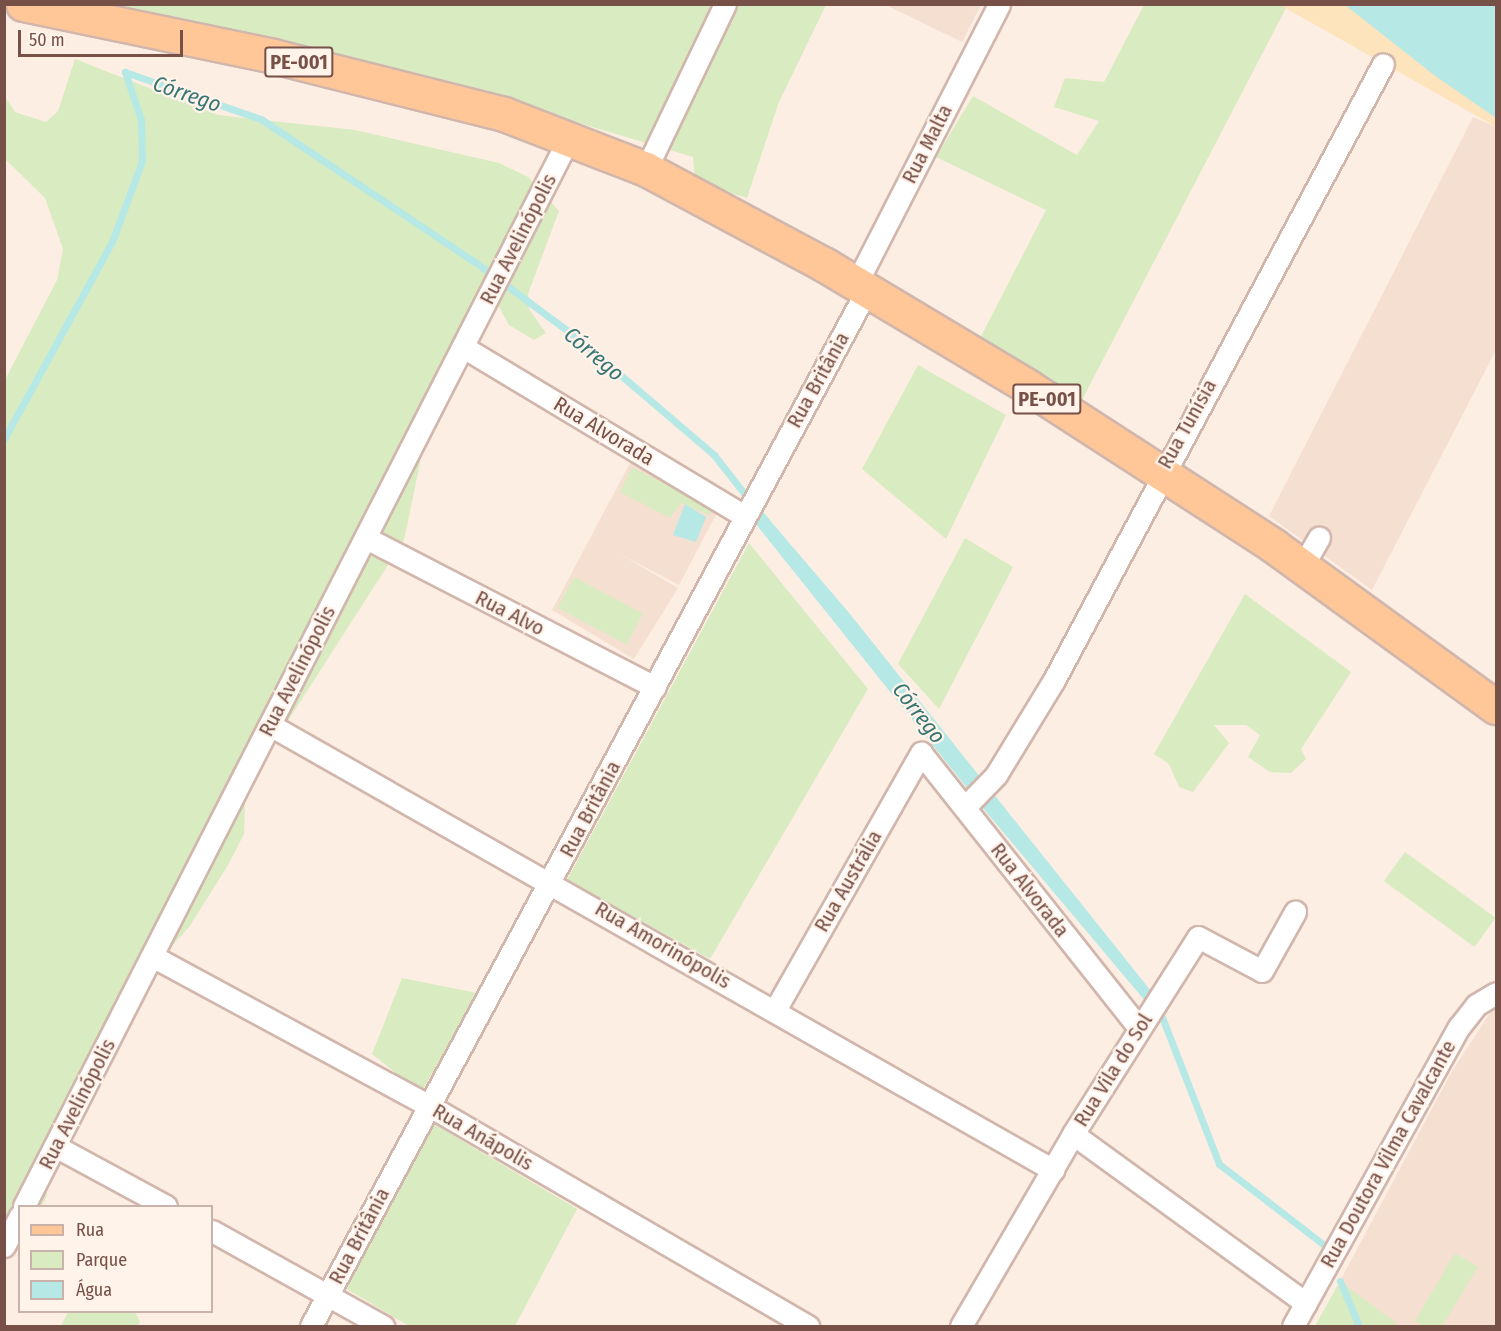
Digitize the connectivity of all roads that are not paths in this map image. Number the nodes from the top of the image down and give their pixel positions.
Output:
1 (23, 4) edge
2 (725, 4) edge
3 (999, 4) edge
4 (64, 9) edge
5 (1383, 64) dead end
6 (570, 136) junction
7 (646, 169) junction
8 (862, 287) junction
9 (463, 347) junction
10 (1161, 472) junction
11 (746, 513) junction
12 (1319, 537) dead end
13 (366, 538) junction
14 (1302, 567) junction
15 (655, 687) junction
16 (1497, 707) edge
17 (270, 725) junction
18 (921, 753) joint
19 (969, 804) junction
20 (552, 882) junction
21 (1295, 912) dead end
22 (152, 956) junction
23 (1497, 993) edge
24 (775, 1010) junction
25 (1139, 1028) junction
26 (428, 1105) junction
27 (1073, 1134) junction
28 (56, 1146) junction
29 (1053, 1170) junction
30 (25, 1205) edge
31 (164, 1205) edge
32 (18, 1220) edge
33 (213, 1233) edge
34 (4, 1246) edge
35 (328, 1296) junction
36 (1306, 1303) junction
37 (311, 1326) edge
38 (383, 1326) edge
39 (808, 1326) edge
40 (961, 1326) edge
41 (1293, 1326) edge

1 - 4 main road, PE-001
2 - 7 street
3 - 8 street, Rua Malta
4 - 6 main road, PE-001
5 - 10 street, Rua Tunísia
6 - 7 main road, PE-001
6 - 9 street, Rua Avelinópolis
7 - 8 main road, PE-001
8 - 10 main road, PE-001
8 - 11 street, Rua Britânia
9 - 11 street, Rua Alvorada
9 - 13 street, Rua Avelinópolis
10 - 14 main road, PE-001
10 - 19 street, Rua Tunísia
11 - 15 street, Rua Britânia
12 - 14 street
13 - 15 street, Rua Alvo
13 - 17 street, Rua Avelinópolis
14 - 16 main road, PE-001
15 - 20 street, Rua Britânia
17 - 20 street, Rua Amorinópolis
17 - 22 street, Rua Avelinópolis
18 - 19 street, Rua Alvorada
18 - 24 street, Rua Austrália
19 - 25 street, Rua Alvorada
20 - 24 street, Rua Amorinópolis
20 - 26 street, Rua Britânia
21 - 25 street, Rua Vila do Sol
22 - 26 street, Rua Anápolis
22 - 28 street, Rua Avelinópolis
23 - 36 street, Rua Doutora Vilma Cavalcante
24 - 29 street, Rua Amorinópolis
25 - 27 street, Rua Vila do Sol
26 - 35 street, Rua Britânia
26 - 39 street, Rua Anápolis
27 - 29 street, Rua Vila do Sol
27 - 36 street
28 - 30 street, Rua Avelinópolis
28 - 31 street
29 - 40 street, Rua Vila do Sol
32 - 34 street
33 - 35 street
35 - 37 street, Rua Britânia
35 - 38 street
36 - 41 street, Rua Doutora Vilma Cavalcante

